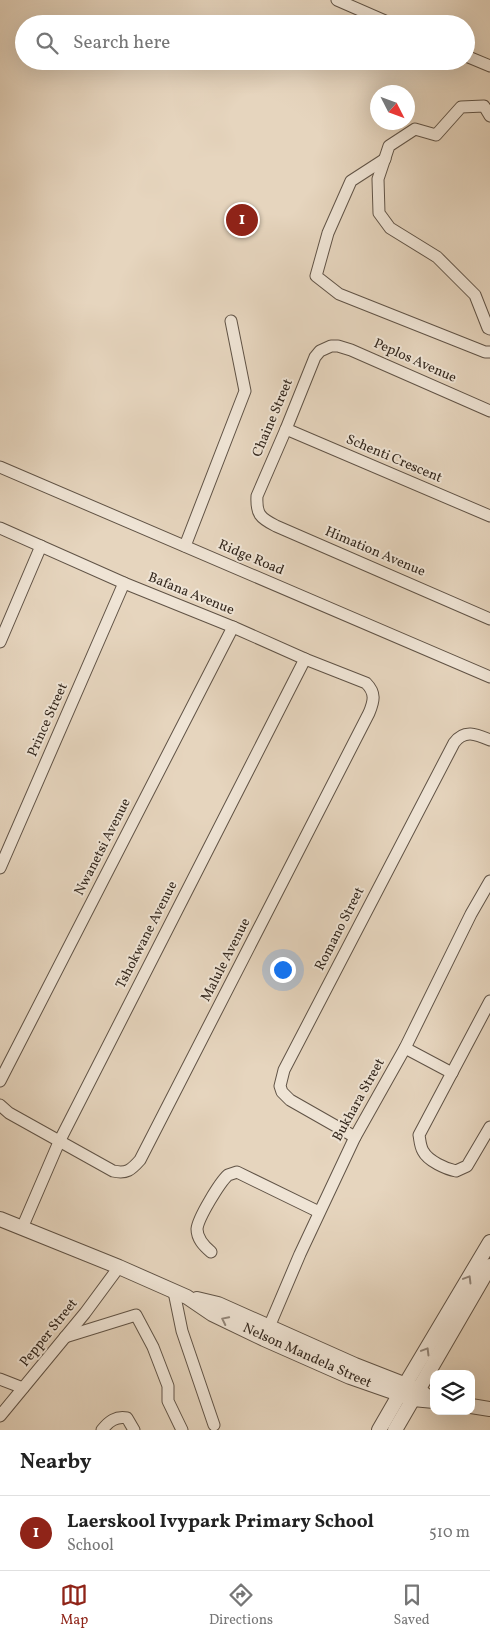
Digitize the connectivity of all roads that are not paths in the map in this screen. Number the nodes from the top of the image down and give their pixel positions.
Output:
1 (337, 0) edge
2 (371, 15) edge
3 (475, 60) edge
4 (490, 66) edge
5 (490, 116) edge
6 (385, 159) junction
7 (232, 321) dead end
8 (490, 329) edge
9 (326, 348) joint
10 (490, 352) edge
11 (490, 411) edge
12 (286, 429) junction
13 (0, 467) edge
14 (256, 505) joint
15 (490, 516) edge
16 (0, 528) edge
17 (41, 546) junction
18 (185, 546) junction
19 (124, 584) junction
20 (490, 619) edge
21 (233, 627) junction
22 (0, 642) edge
23 (304, 659) junction
24 (490, 678) edge
25 (372, 688) joint
26 (490, 740) edge
27 (0, 868) edge
28 (490, 881) edge
29 (490, 1001) edge
30 (405, 1048) junction
31 (452, 1073) junction
32 (0, 1081) edge
33 (0, 1105) edge
34 (490, 1128) edge
35 (355, 1137) junction
36 (59, 1142) junction
37 (319, 1212) junction
38 (0, 1219) edge
39 (22, 1228) junction
40 (490, 1242) edge
41 (211, 1252) dead end
42 (490, 1266) edge
43 (118, 1267) junction
44 (181, 1294) junction
45 (267, 1333) junction
46 (65, 1337) junction
47 (0, 1379) edge
48 (24, 1388) junction
49 (402, 1390) junction
50 (416, 1395) junction
51 (430, 1399) edge
52 (475, 1407) edge
53 (490, 1409) edge
54 (0, 1416) edge
55 (214, 1425) dead end
56 (102, 1430) edge
57 (134, 1430) edge
58 (182, 1430) edge
59 (379, 1430) edge
60 (395, 1430) edge

1 - 2 street
3 - 4 street
5 - 6 street
6 - 8 street
6 - 10 street
7 - 18 street
9 - 11 street, Peplos Avenue
9 - 12 street, Chaine Street
12 - 14 street, Chaine Street
12 - 15 street, Schenti Crescent
13 - 18 street, Ridge Road
14 - 20 street, Himation Avenue
16 - 17 street, Bafana Avenue
17 - 19 street, Bafana Avenue
17 - 22 street
18 - 24 street, Ridge Road
19 - 21 street, Bafana Avenue
19 - 27 street, Prince Street
21 - 23 street, Bafana Avenue
21 - 32 street, Nwanetsi Avenue
23 - 25 street, Bafana Avenue
23 - 36 street, Tshokwane Avenue
25 - 36 street, Malule Avenue
26 - 35 street, Romano Street
28 - 30 street, Bukhara Street
29 - 31 street
30 - 31 street
30 - 35 street, Bukhara Street
31 - 34 street
33 - 36 street
35 - 37 street, Bukhara Street
36 - 39 street, Tshokwane Avenue
37 - 41 street
37 - 45 street, Bukhara Street
38 - 39 street, Nelson Mandela Street
39 - 43 street, Nelson Mandela Street
49 -> 40 street
42 - 50 street
43 - 44 street, Nelson Mandela Street
43 - 46 street, Pepper Street
44 - 45 street, Nelson Mandela Street
44 - 55 street
45 - 49 street, Nelson Mandela Street
46 - 48 street, Pepper Street
46 - 58 street
47 - 48 street
48 - 54 street, Pepper Street
49 - 50 street, Nelson Mandela Street
49 - 59 street
50 - 51 street, Nelson Mandela Street
50 - 60 street
52 - 53 street
56 - 57 street

